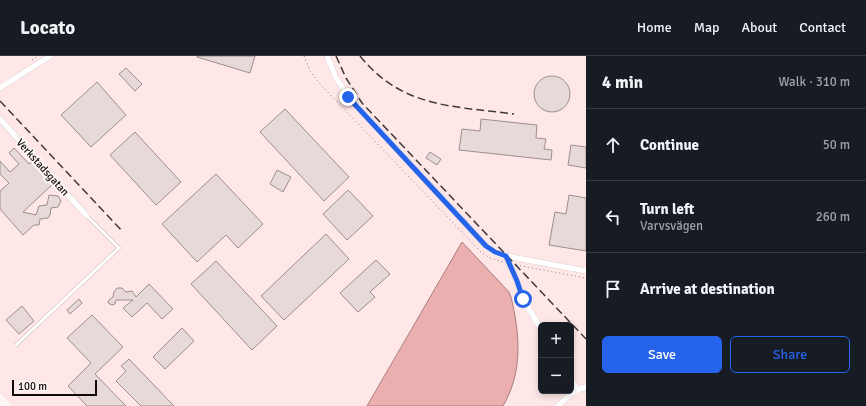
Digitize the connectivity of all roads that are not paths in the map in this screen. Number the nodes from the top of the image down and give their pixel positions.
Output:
1 (50, 56) edge
2 (327, 56) edge
3 (0, 88) edge
4 (0, 119) edge
5 (86, 215) joint
6 (506, 256) junction
7 (586, 271) edge
8 (538, 324) edge
9 (16, 345) dead end
10 (574, 384) edge
11 (586, 388) edge
12 (577, 390) junction
13 (558, 406) edge

1 - 3 street
2 - 6 street
4 - 5 street, Verkstadsgatan
5 - 9 lane
6 - 7 street
6 - 8 street
10 - 12 street
11 - 12 street
12 - 13 street

